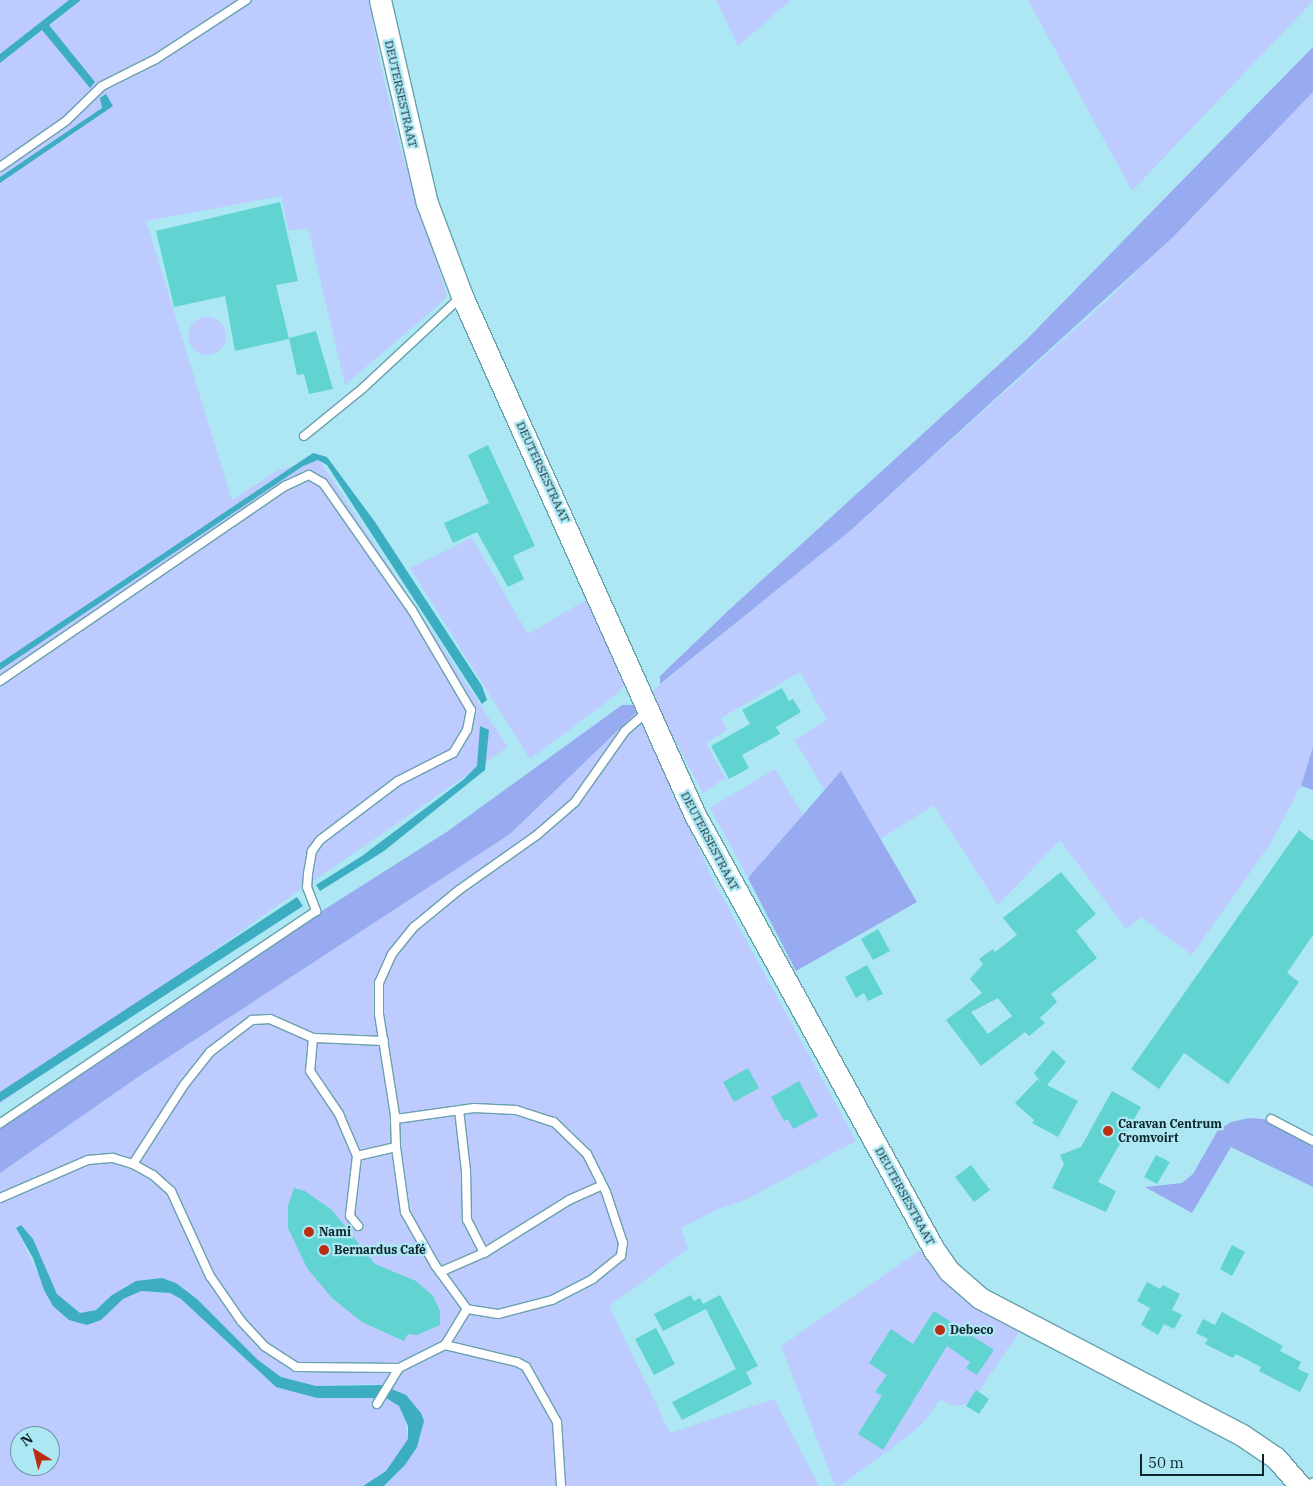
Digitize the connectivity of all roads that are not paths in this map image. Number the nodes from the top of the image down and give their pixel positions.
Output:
1 (246, 0) edge
2 (380, 0) edge
3 (0, 167) edge
4 (462, 296) junction
5 (304, 436) dead end
6 (0, 681) edge
7 (648, 711) junction
8 (313, 1038) junction
9 (384, 1041) junction
10 (459, 1110) junction
11 (396, 1119) junction
12 (1271, 1119) dead end
13 (0, 1122) edge
14 (1313, 1141) edge
15 (396, 1147) junction
16 (357, 1156) junction
17 (132, 1164) junction
18 (602, 1185) junction
19 (0, 1198) edge
20 (358, 1226) dead end
21 (484, 1253) junction
22 (440, 1272) junction
23 (468, 1309) junction
24 (445, 1345) junction
25 (399, 1368) junction
26 (377, 1404) dead end
27 (1313, 1482) edge
28 (560, 1486) edge
29 (1300, 1486) edge
30 (1311, 1486) edge

1 - 3 lane
2 - 4 street, DEUTERSESTRAAT
4 - 5 lane
4 - 7 street, DEUTERSESTRAAT
6 - 13 lane
7 - 9 lane
7 - 29 street, DEUTERSESTRAAT
8 - 9 lane
8 - 16 lane
8 - 17 lane
9 - 11 lane
10 - 11 lane
10 - 18 lane
10 - 21 lane
11 - 15 lane
12 - 14 lane
15 - 16 lane
15 - 22 lane
16 - 20 lane
17 - 19 lane
17 - 25 lane
18 - 21 lane
18 - 23 lane
21 - 22 lane
22 - 23 lane
23 - 24 lane
24 - 25 lane
24 - 28 lane
25 - 26 lane
27 - 30 lane

